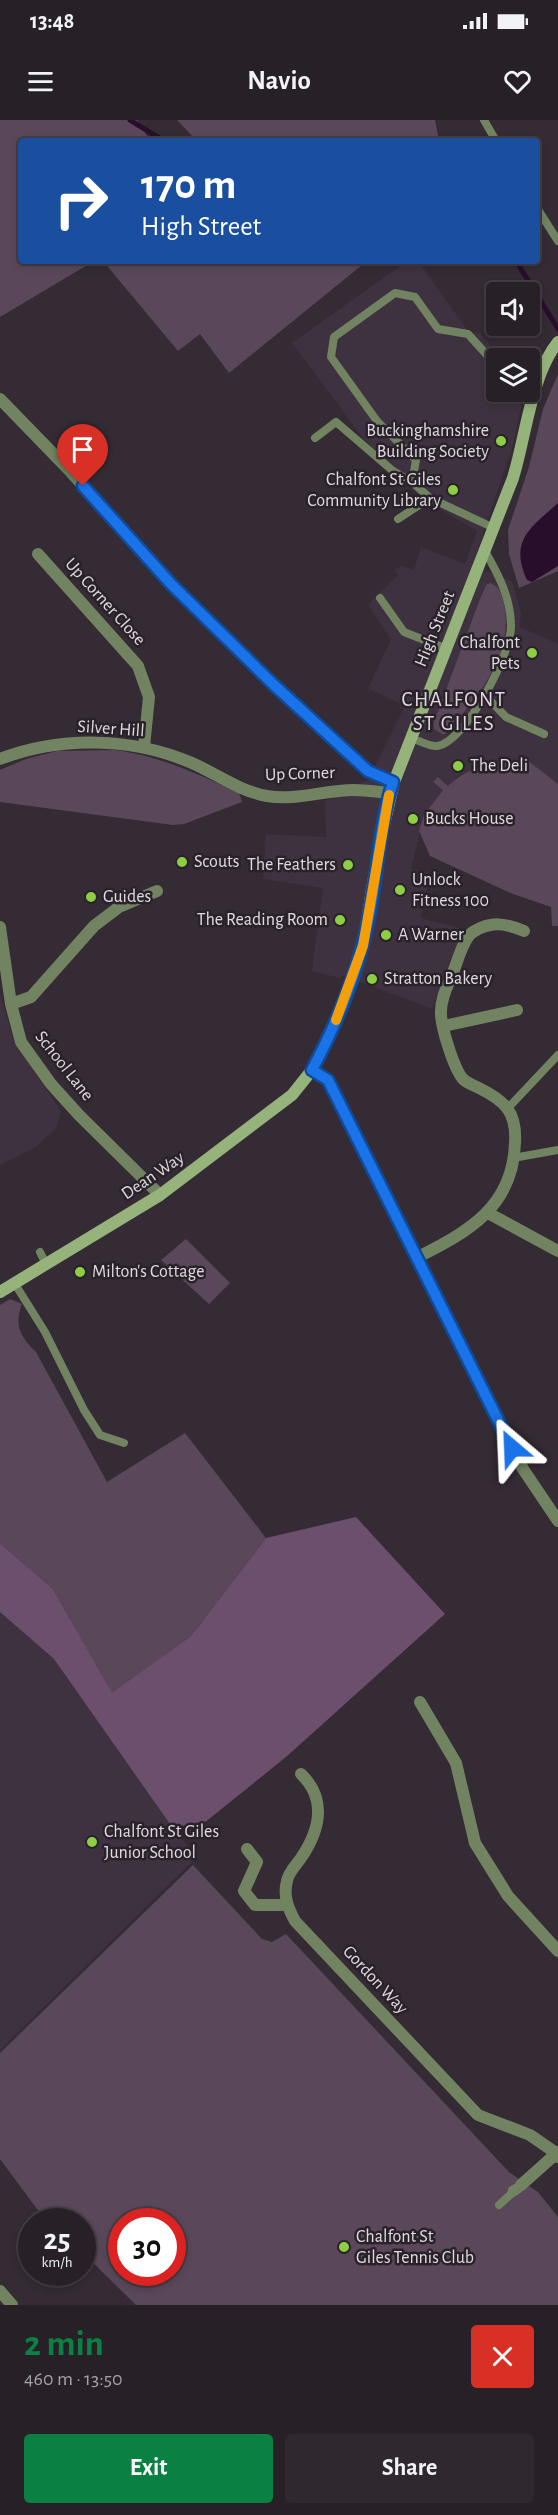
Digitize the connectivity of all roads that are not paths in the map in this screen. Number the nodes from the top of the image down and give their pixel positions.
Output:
1 (484, 120) edge
2 (494, 138) edge
3 (540, 213) edge
4 (558, 241) edge
5 (555, 345) edge
6 (486, 354) edge
7 (540, 374) edge
8 (0, 399) edge
9 (530, 402) edge
10 (315, 438) dead end
11 (413, 483) junction
12 (430, 498) junction
13 (398, 519) dead end
14 (494, 528) junction
15 (485, 551) junction
16 (38, 554) dead end
17 (380, 598) dead end
18 (447, 649) junction
19 (485, 695) junction
20 (544, 734) dead end
21 (411, 738) junction
22 (144, 747) junction
23 (0, 759) edge
24 (392, 788) junction
25 (249, 792) joint
26 (157, 891) dead end
27 (0, 927) edge
28 (524, 931) dead end
29 (3, 980) edge
30 (10, 1004) junction
31 (517, 1010) dead end
32 (444, 1026) junction
33 (558, 1055) edge
34 (312, 1070) junction
35 (508, 1108) junction
36 (558, 1150) edge
37 (513, 1158) junction
38 (160, 1195) junction
39 (488, 1213) junction
40 (558, 1251) edge
41 (40, 1252) dead end
42 (418, 1257) junction
43 (46, 1264) junction
44 (15, 1284) junction
45 (0, 1292) edge
46 (124, 1443) dead end
47 (558, 1521) edge
48 (420, 1701) dead end
49 (301, 1774) dead end
50 (247, 1849) dead end
51 (286, 1905) junction
52 (558, 1951) edge
53 (557, 2154) edge
54 (516, 2189) joint
55 (499, 2205) dead end
56 (0, 2291) edge
57 (12, 2305) edge

1 - 2 lane
3 - 4 lane
5 - 7 street, High Street
6 - 11 lane
8 - 24 street
9 - 14 street, High Street
10 - 11 lane
11 - 12 lane
12 - 13 lane
12 - 14 lane
14 - 15 street, High Street
15 - 18 street, High Street
15 - 19 lane
16 - 22 street, Up Corner Close
17 - 18 lane
18 - 21 street, High Street
19 - 20 lane
19 - 21 lane
21 - 24 street, High Street
22 - 23 street, Silver Hill
22 - 25 street, Silver Hill
24 - 25 street, Up Corner
24 - 34 street, High Street
26 - 30 street
27 - 29 street, School Lane
28 - 32 street
29 - 30 street, School Lane
30 - 38 street, School Lane
31 - 32 street
32 - 35 street
33 - 35 lane
34 - 38 street, Dean Way
34 - 42 street
35 - 37 street
36 - 37 lane
37 - 39 street
38 - 43 street, Dean Way
39 - 40 street
39 - 42 street
41 - 43 lane
42 - 47 street
43 - 44 street, Dean Way
44 - 45 street, Dean Way
44 - 46 lane
48 - 52 street
49 - 51 street
50 - 51 street
51 - 53 street, Gordon Way
53 - 54 street
54 - 55 lane
56 - 57 street

